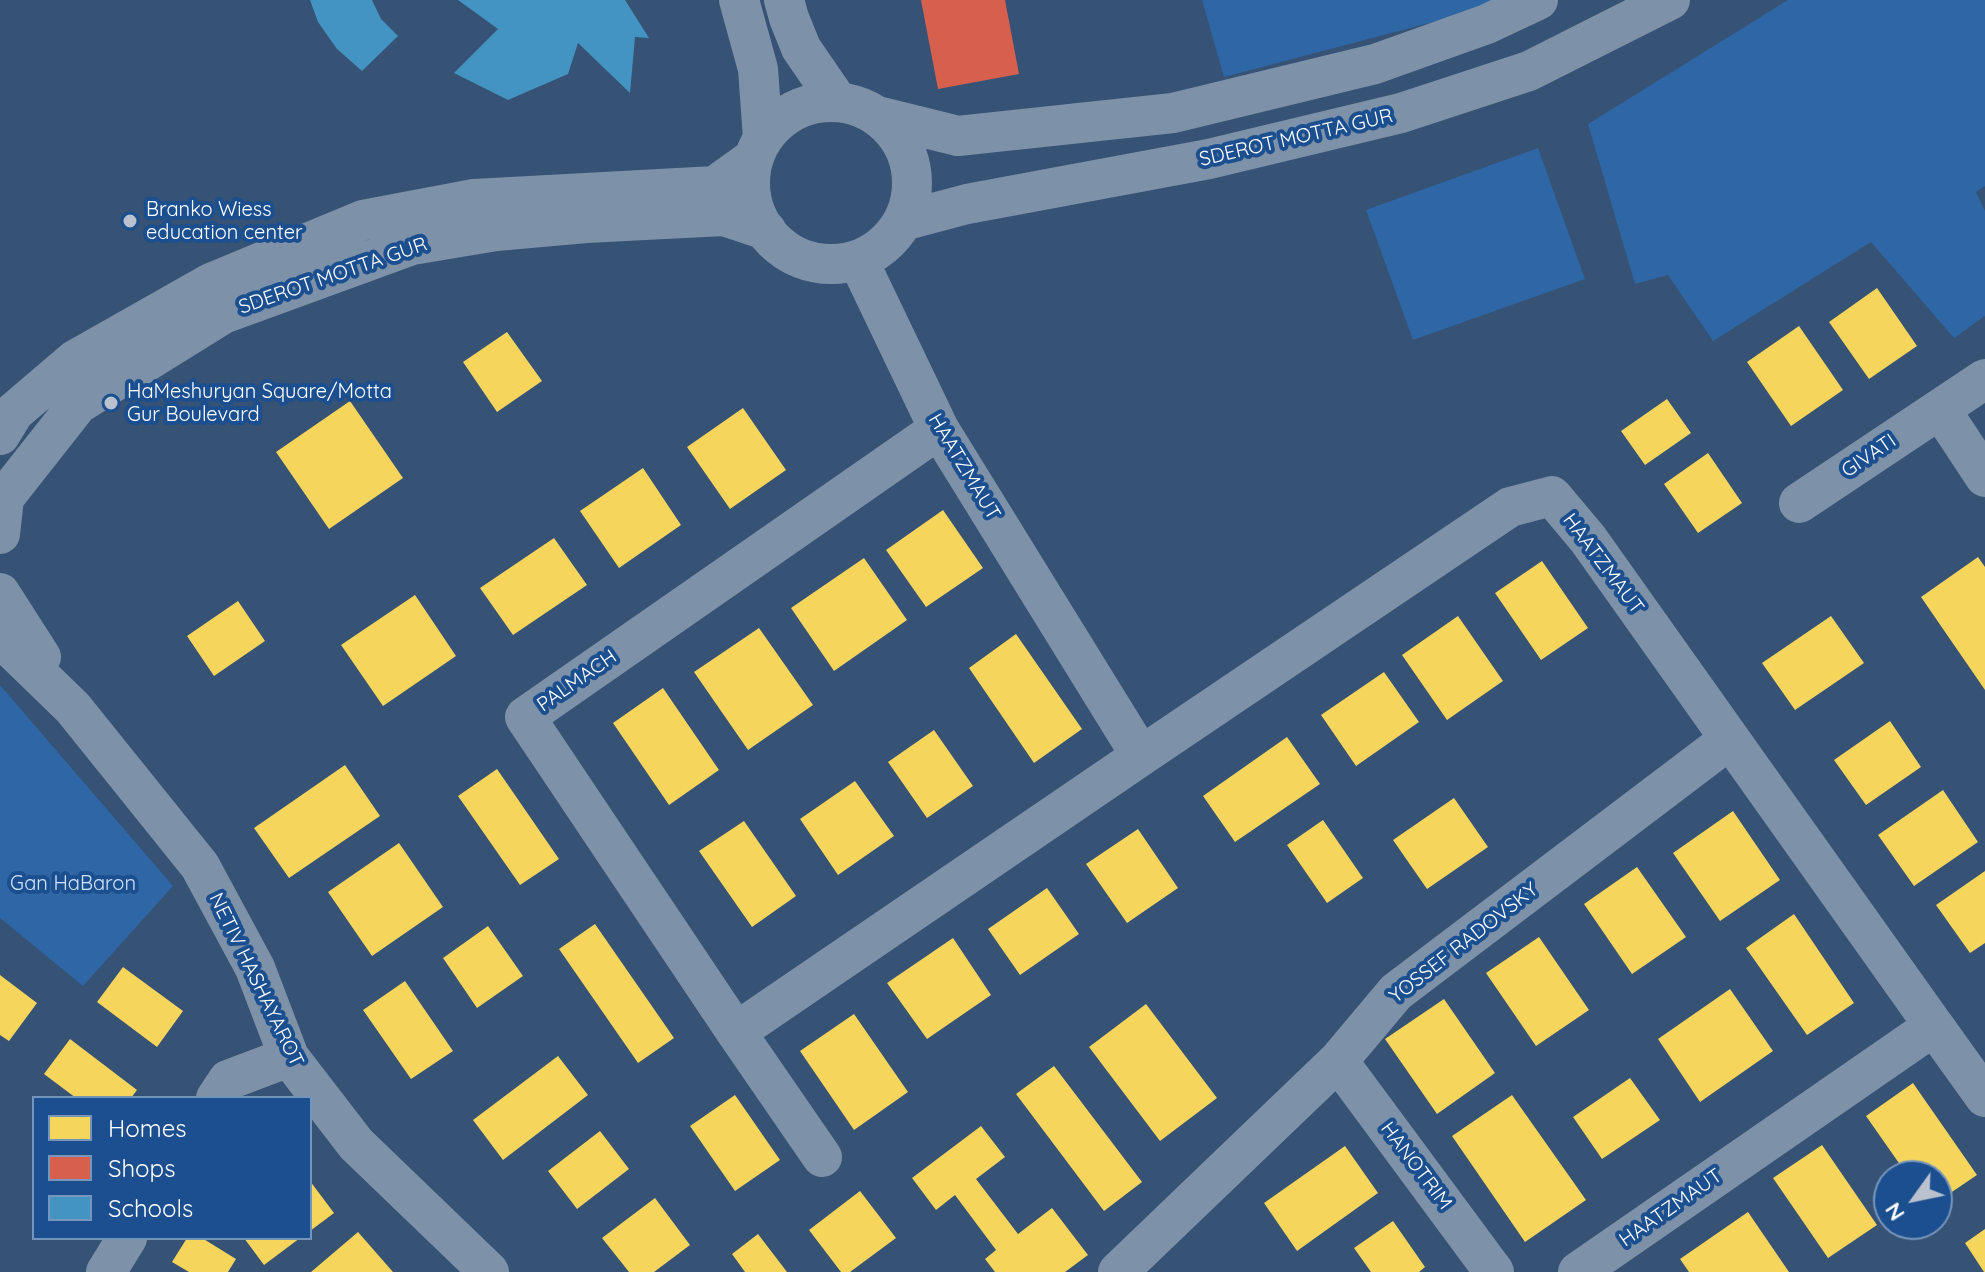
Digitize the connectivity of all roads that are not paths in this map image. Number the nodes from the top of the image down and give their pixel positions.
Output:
1 (739, 0) edge
2 (784, 0) edge
3 (1538, 0) edge
4 (1670, 0) edge
5 (838, 102) junction
6 (877, 116) junction
7 (759, 148) junction
8 (903, 221) junction
9 (766, 230) junction
10 (858, 260) junction
11 (1985, 379) edge
12 (1940, 409) junction
13 (939, 429) junction
14 (0, 435) edge
15 (1985, 477) edge
16 (1799, 503) dead end
17 (0, 534) edge
18 (0, 559) edge
19 (0, 580) edge
20 (0, 593) edge
21 (0, 637) edge
22 (73, 708) junction
23 (1730, 739) junction
24 (1141, 756) junction
25 (1934, 1026) junction
26 (736, 1032) junction
27 (289, 1057) junction
28 (1338, 1061) junction
29 (217, 1096) edge
30 (1985, 1097) edge
31 (822, 1157) dead end
32 (126, 1240) edge
33 (106, 1272) edge
34 (489, 1272) edge
35 (1118, 1272) edge
36 (1494, 1272) edge
37 (1578, 1272) edge

1 - 7 street
2 - 5 street
3 - 6 street
4 - 8 street, SDEROT MOTTA GUR
5 - 6 street
5 - 7 street
6 - 8 street
7 - 9 street
7 - 14 street, SDEROT MOTTA GUR
8 - 10 street
9 - 10 street
9 - 17 street, SDEROT MOTTA GUR
10 - 13 street, HAATZMAUT
11 - 12 street, GIVATI
12 - 15 street
12 - 16 street, GIVATI
13 - 24 street, HAATZMAUT
13 - 26 street, PALMACH
18 - 19 street
20 - 22 street, NETIV HASHAYAROT
21 - 22 street, NETIV HASHAYAROT
22 - 27 street, NETIV HASHAYAROT
23 - 24 street, HAATZMAUT
23 - 25 street, HAATZMAUT
23 - 28 street, YOSSEF RADOVSKY
24 - 26 street
25 - 30 street
25 - 37 street, HAATZMAUT
26 - 31 street, PALMACH
27 - 29 street
27 - 34 street, NETIV HASHAYAROT
28 - 35 street, YOSSEF RADOVSKY
28 - 36 street, HANOTRIM
32 - 33 street

